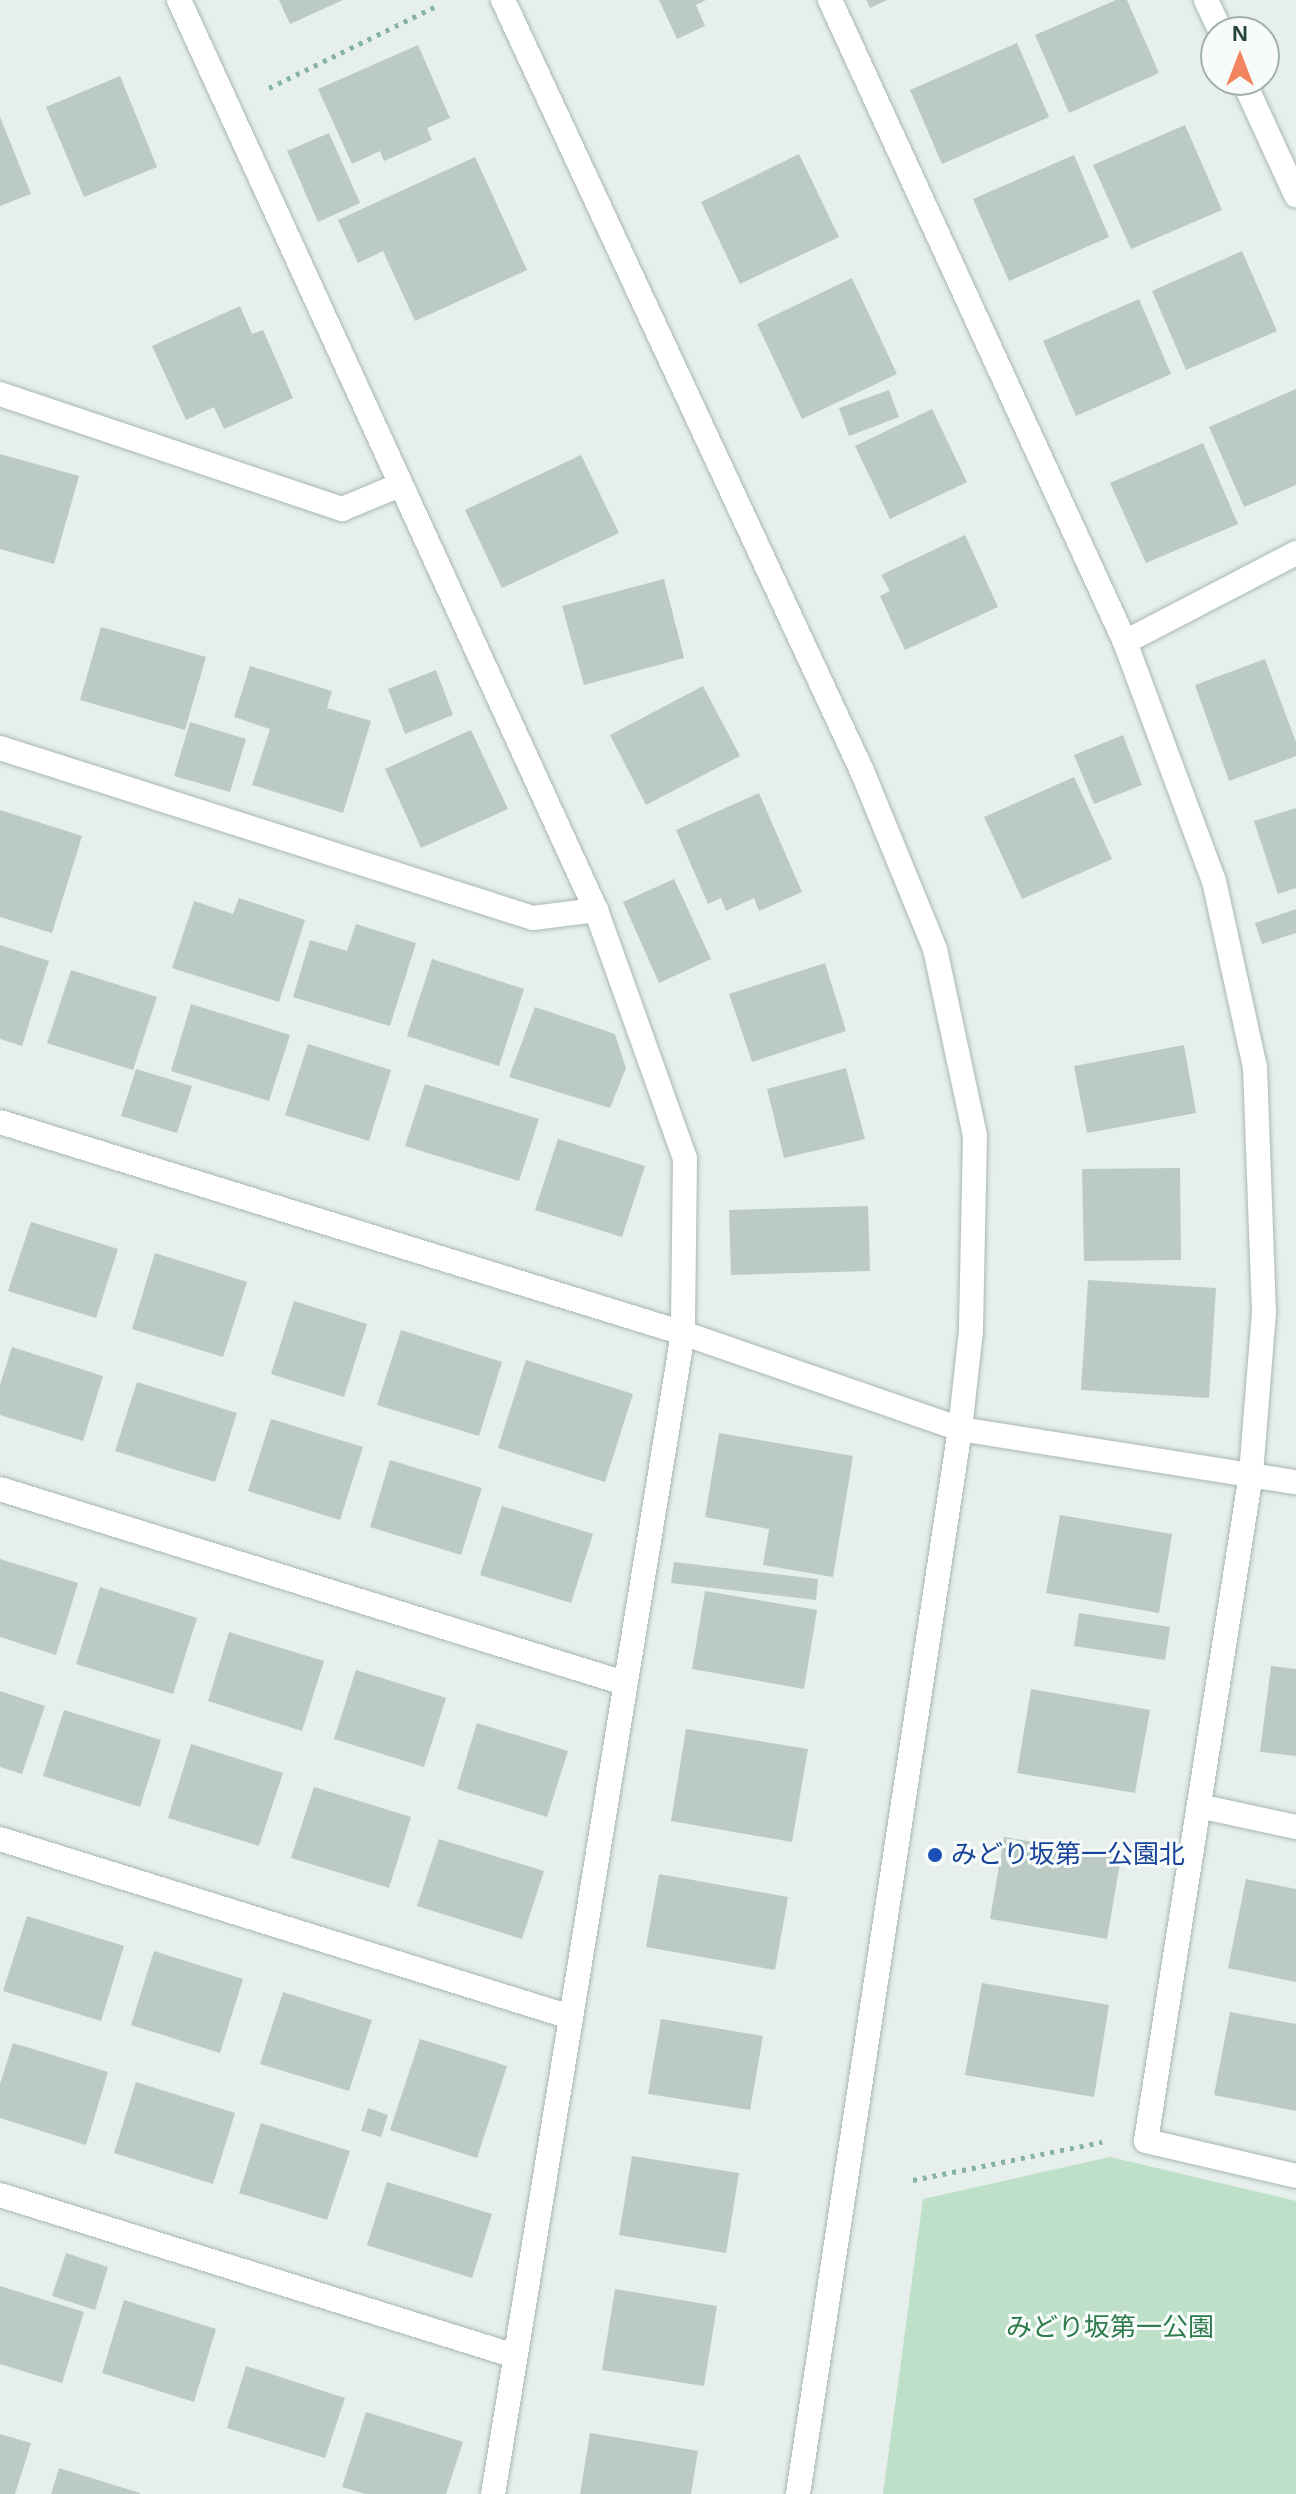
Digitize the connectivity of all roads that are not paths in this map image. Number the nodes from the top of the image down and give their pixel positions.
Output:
1 (179, 0) edge
2 (503, 0) edge
3 (830, 0) edge
4 (1250, 96) edge
5 (1296, 195) edge
6 (0, 394) edge
7 (400, 485) junction
8 (1296, 553) edge
9 (1125, 642) junction
10 (0, 748) edge
11 (596, 910) junction
12 (0, 1122) edge
13 (683, 1333) junction
14 (960, 1429) junction
15 (1251, 1474) junction
16 (1296, 1482) edge
17 (0, 1489) edge
18 (624, 1683) junction
19 (1199, 1806) junction
20 (1296, 1827) edge
21 (0, 1839) edge
22 (570, 2017) junction
23 (1296, 2176) edge
24 (0, 2195) edge
25 (515, 2356) junction
26 (493, 2494) edge
27 (798, 2494) edge

1 - 7 street
2 - 14 street
3 - 9 street
4 - 5 street
6 - 7 street
7 - 11 street
8 - 9 street
9 - 15 street
10 - 11 street
11 - 13 street
12 - 13 street
13 - 14 street
13 - 18 street
14 - 15 street
14 - 27 street
15 - 16 street
15 - 19 street
17 - 18 street
18 - 22 street
19 - 20 street
19 - 23 street
21 - 22 street
22 - 25 street
24 - 25 street
25 - 26 street

